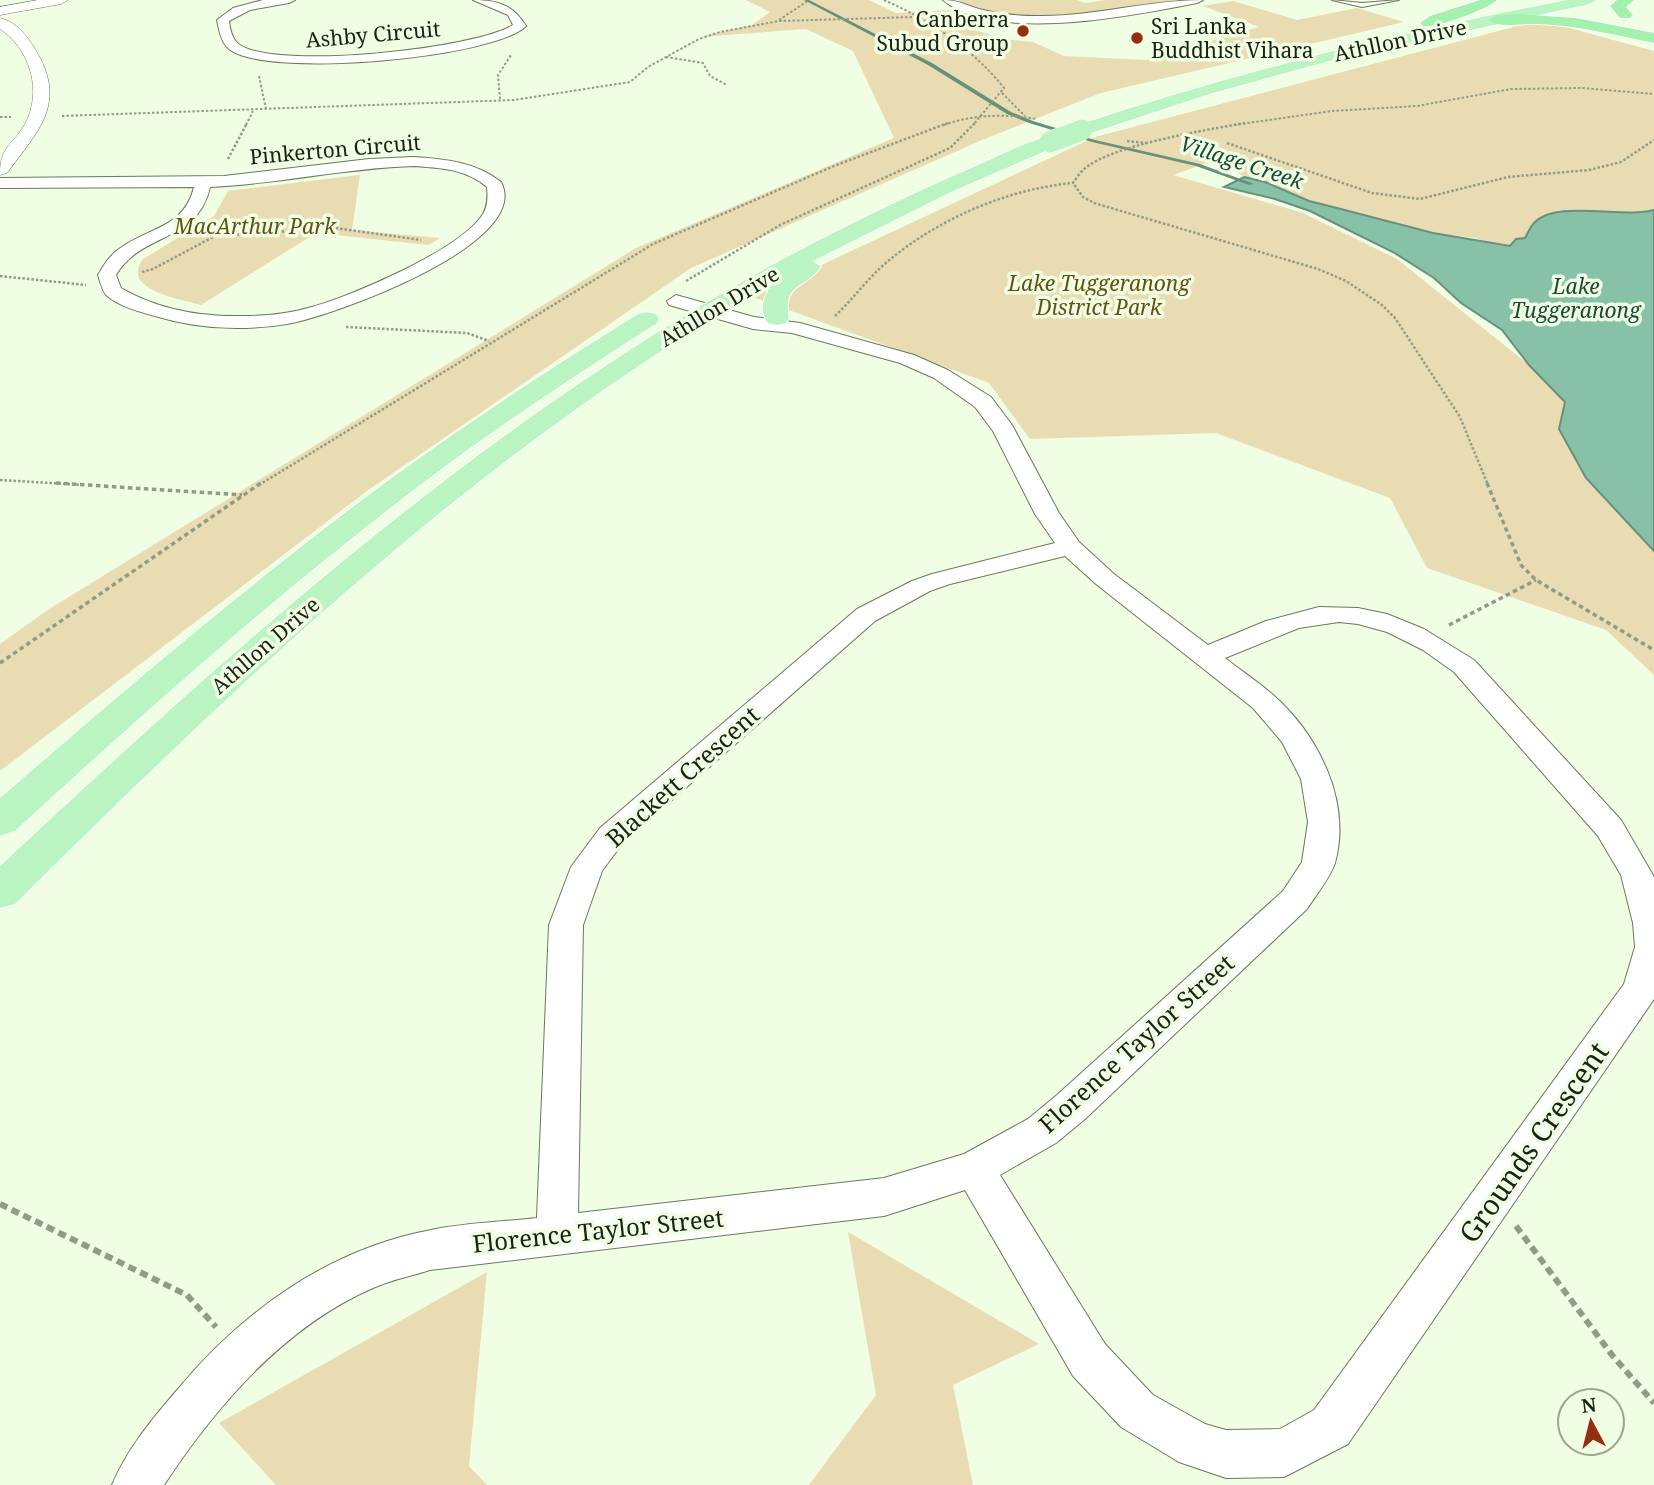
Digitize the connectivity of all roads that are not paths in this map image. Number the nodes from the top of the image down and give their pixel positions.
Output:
1 (61, 0) edge
2 (289, 0) edge
3 (479, 0) edge
4 (949, 0) edge
5 (1197, 0) edge
6 (1335, 0) edge
7 (1395, 0) edge
8 (1490, 0) edge
9 (1524, 1) edge
10 (1578, 1) edge
11 (1548, 8) junction
12 (1626, 8) edge
13 (7, 10) edge
14 (1497, 20) junction
15 (0, 22) edge
16 (1428, 23) junction
17 (1654, 23) edge
18 (18, 34) junction
19 (1654, 37) edge
20 (1054, 132) junction
21 (0, 169) edge
22 (209, 182) junction
23 (0, 183) edge
24 (906, 183) dead end
25 (851, 208) dead end
26 (815, 226) dead end
27 (841, 236) junction
28 (701, 298) junction
29 (796, 326) junction
30 (1070, 547) junction
31 (1206, 655) junction
32 (0, 821) edge
33 (0, 892) edge
34 (974, 1169) junction
35 (557, 1235) junction
36 (136, 1485) edge

1 - 13 street
2 - 3 street, Ashby Circuit
4 - 5 street
6 - 7 lane
8 - 16 highway
9 - 11 highway
9 - 16 main road, Athllon Drive
10 - 11 main road, Athllon Drive
10 - 12 highway
11 - 14 main road, Athllon Drive
11 - 19 highway
12 - 17 highway
13 - 18 street
14 - 19 highway
14 - 20 main road, Athllon Drive, bridge
15 - 18 street
16 - 20 main road, Athllon Drive
18 - 21 street
20 - 24 main road, Athllon Drive
20 - 27 main road, Athllon Drive
22 - 22 street, Pinkerton Circuit
22 - 23 street, Pinkerton Circuit
25 - 26 main road
27 - 28 main road, Athllon Drive
27 - 29 main road
28 - 29 street, Florence Taylor Street
28 - 32 main road, Athllon Drive
28 - 33 main road, Athllon Drive
29 - 30 street, Florence Taylor Street
30 - 31 street, Florence Taylor Street
30 - 35 street, Blackett Crescent
31 - 34 street, Florence Taylor Street
31 - 34 street, Grounds Crescent
34 - 35 street, Florence Taylor Street
35 - 36 street, Florence Taylor Street

